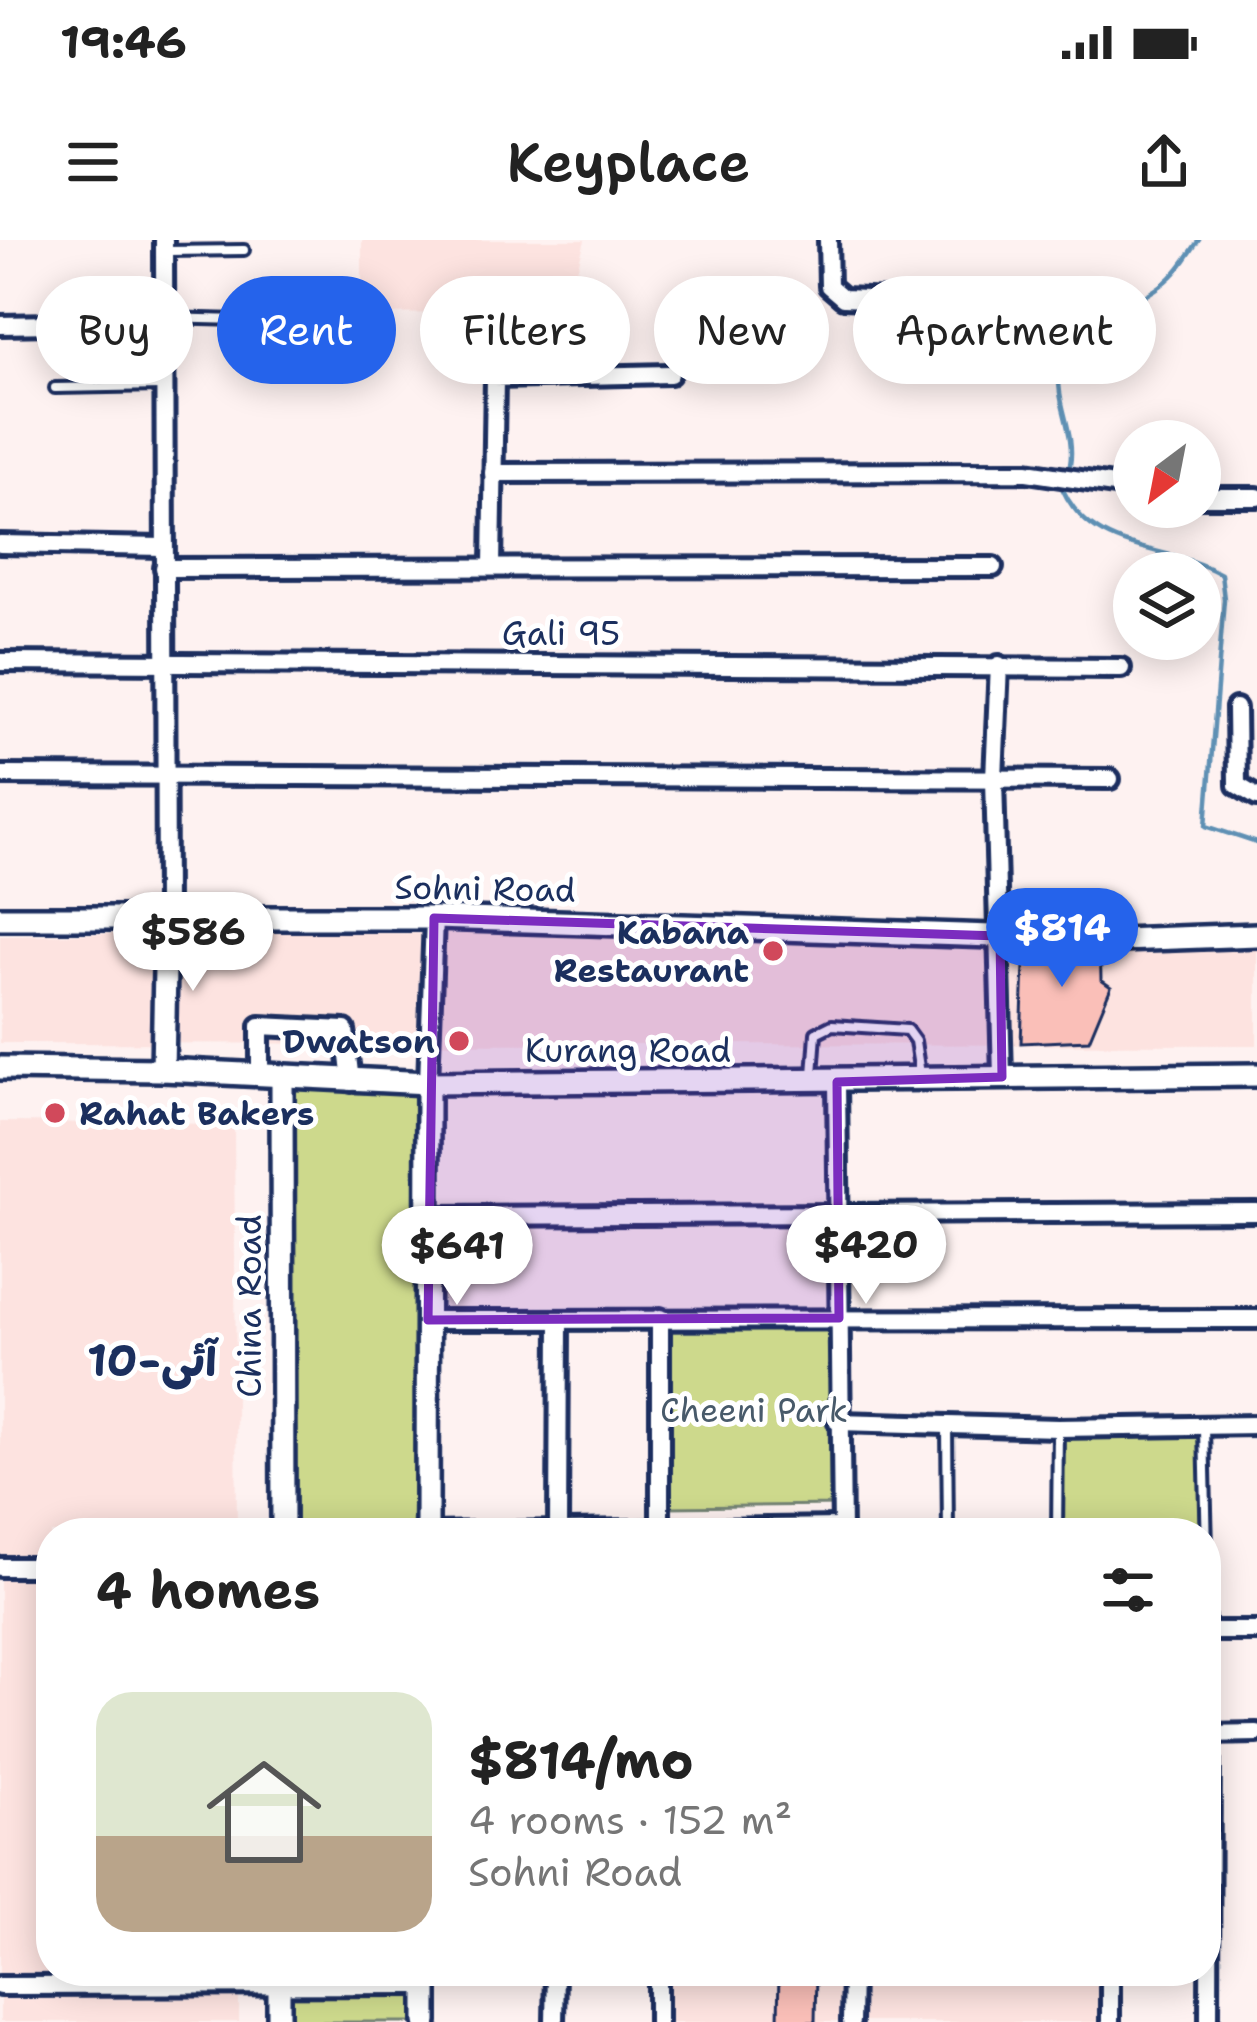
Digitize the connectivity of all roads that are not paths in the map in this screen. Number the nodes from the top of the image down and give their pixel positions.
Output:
1 (828, 240) edge
2 (164, 246) edge
3 (244, 250) dead end
4 (163, 276) edge
5 (853, 298) edge
6 (36, 324) edge
7 (0, 325) edge
8 (654, 374) edge
9 (162, 386) joint
10 (55, 388) dead end
11 (493, 472) junction
12 (1113, 485) edge
13 (1221, 497) edge
14 (1257, 497) edge
15 (0, 544) edge
16 (163, 547) junction
17 (492, 566) junction
18 (164, 568) junction
19 (993, 568) dead end
20 (165, 661) junction
21 (0, 662) edge
22 (999, 665) junction
23 (1121, 668) dead end
24 (1236, 708) dead end
25 (165, 774) junction
26 (0, 775) edge
27 (994, 778) junction
28 (1110, 778) dead end
29 (1257, 797) edge
30 (166, 917) junction
31 (0, 918) edge
32 (434, 918) junction
33 (1257, 935) edge
34 (1000, 936) junction
35 (0, 1068) edge
36 (164, 1070) junction
37 (1257, 1075) edge
38 (1002, 1077) junction
39 (271, 1078) junction
40 (921, 1080) junction
41 (350, 1082) junction
42 (825, 1082) junction
43 (428, 1083) junction
44 (840, 1212) junction
45 (1257, 1212) edge
46 (430, 1216) junction
47 (661, 1318) junction
48 (839, 1318) junction
49 (1257, 1319) edge
50 (428, 1320) junction
51 (559, 1320) junction
52 (838, 1422) junction
53 (1257, 1425) edge
54 (1204, 1426) junction
55 (947, 1427) junction
56 (1058, 1428) junction
57 (283, 1518) edge
58 (427, 1518) edge
59 (558, 1518) edge
60 (660, 1518) edge
61 (842, 1518) edge
62 (948, 1518) edge
63 (1057, 1518) edge
64 (1205, 1518) edge
65 (0, 1567) edge
66 (36, 1567) edge
67 (1221, 1631) edge
68 (1257, 1631) edge
69 (1221, 1733) edge
70 (1257, 1733) edge
71 (36, 1985) edge
72 (0, 1986) edge
73 (279, 1986) edge
74 (426, 1986) edge
75 (555, 1986) edge
76 (658, 1986) edge
77 (852, 1986) edge
78 (1110, 1986) edge
79 (1209, 1986) edge
80 (279, 2022) edge
81 (426, 2022) edge
82 (554, 2022) edge
83 (658, 2022) edge
84 (851, 2022) edge
85 (1110, 2022) edge
86 (1209, 2022) edge

1 - 5 street
2 - 3 lane
2 - 4 street
6 - 7 street
8 - 11 street
9 - 10 lane
9 - 16 street
11 - 12 street
11 - 17 street
13 - 14 street
15 - 16 street
16 - 18 street
17 - 18 street
17 - 19 street
18 - 20 street
20 - 21 street, Gali 95
20 - 22 street, Gali 95
20 - 25 street
22 - 23 street, Gali 95
22 - 27 street
24 - 29 street
25 - 26 street
25 - 27 street
25 - 30 street
27 - 28 street
27 - 34 street
30 - 31 street, Sohni Road
30 - 32 street, Sohni Road
30 - 36 street
32 - 34 street, Sohni Road
32 - 43 street
33 - 34 street, Sohni Road
34 - 38 street
35 - 36 street, Kurang Road
36 - 39 street, Kurang Road
37 - 38 street, Kurang Road
38 - 40 street, Kurang Road
39 - 41 street, Kurang Road
39 - 41 street
39 - 57 street, China Road
40 - 42 street, Kurang Road
40 - 42 lane
41 - 43 street, Kurang Road
42 - 43 street, Kurang Road
42 - 44 street
43 - 46 street
44 - 45 street
44 - 46 street
44 - 48 street
46 - 50 street
47 - 48 street
47 - 51 street
47 - 60 street
48 - 49 street
48 - 52 street
50 - 51 street
50 - 58 street
51 - 59 street
52 - 55 street
52 - 61 street
53 - 54 street
54 - 56 street
54 - 64 lane
55 - 56 street
55 - 62 lane
56 - 63 lane
65 - 66 street
67 - 68 street
69 - 70 street
71 - 72 street
73 - 80 street
74 - 81 street
75 - 82 street
76 - 83 street
77 - 84 street
78 - 85 street
79 - 86 street

